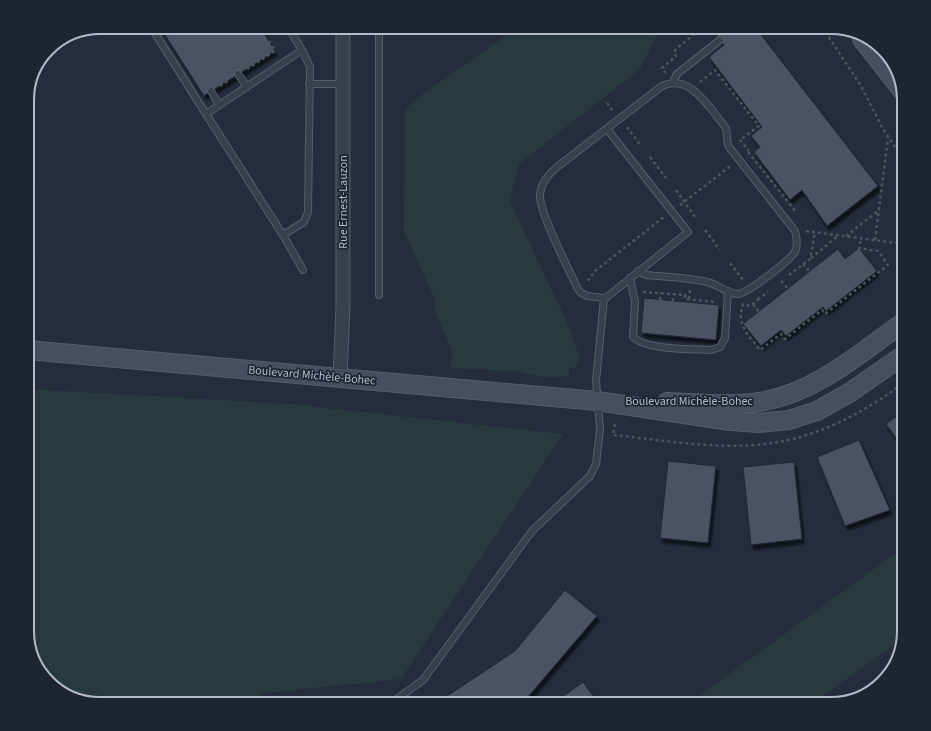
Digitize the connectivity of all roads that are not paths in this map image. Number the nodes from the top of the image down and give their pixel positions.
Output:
1 (155, 34) edge
2 (292, 34) edge
3 (343, 34) edge
4 (379, 34) edge
5 (720, 40) dead end
6 (867, 46) edge
7 (302, 50) junction
8 (238, 74) road end
9 (893, 78) edge
10 (673, 82) junction
11 (309, 84) junction
12 (343, 84) junction
13 (247, 87) junction
14 (211, 92) road end
15 (219, 105) junction
16 (206, 114) junction
17 (607, 129) junction
18 (283, 235) junction
19 (303, 270) dead end
20 (638, 271) junction
21 (630, 278) junction
22 (728, 291) junction
23 (379, 296) dead end
24 (604, 298) junction
25 (897, 327) edge
26 (34, 351) edge
27 (897, 360) edge
28 (340, 377) junction
29 (597, 401) junction
30 (400, 697) edge

1 - 16 lane
2 - 7 lane
3 - 12 street, Rue Ernest-Lauzon
4 - 23 lane
5 - 10 lane
6 - 9 street
7 - 11 lane
7 - 13 lane
8 - 13 lane
10 - 17 lane
10 - 22 lane
11 - 12 lane
11 - 18 lane
12 - 28 street, Rue Ernest-Lauzon
13 - 15 lane
14 - 15 lane
15 - 16 lane
16 - 18 lane
17 - 20 lane
17 - 24 lane
18 - 19 lane
20 - 21 lane
20 - 22 lane
21 - 22 lane
21 - 24 lane
24 - 29 lane
25 - 29 street, Boulevard Michèle-Bohec
26 - 28 street, Boulevard Michèle-Bohec
27 - 29 street, Boulevard Michèle-Bohec
28 - 29 street, Boulevard Michèle-Bohec
29 - 30 lane

